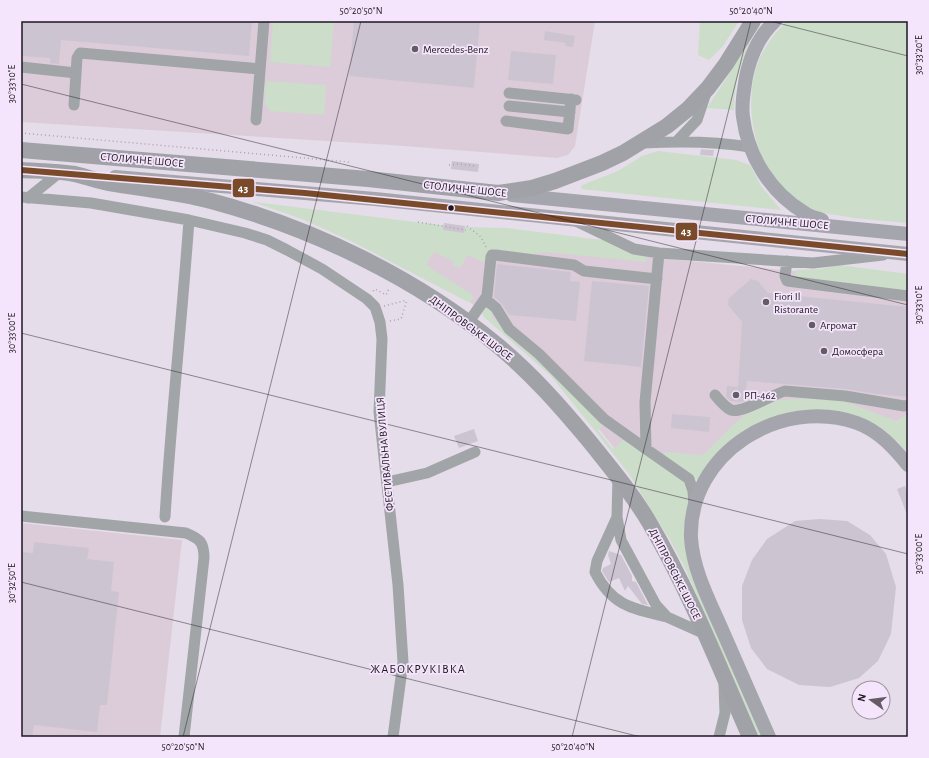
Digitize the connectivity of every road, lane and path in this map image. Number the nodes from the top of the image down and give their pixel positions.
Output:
1 (264, 21) edge
2 (753, 21) edge
3 (775, 21) edge
4 (21, 68) edge
5 (260, 69) junction
6 (76, 73) junction
7 (708, 88) junction
8 (509, 93) dead end
9 (74, 105) dead end
10 (509, 106) dead end
11 (570, 112) junction
12 (256, 120) dead end
13 (506, 122) dead end
14 (21, 134) edge
15 (677, 141) junction
16 (640, 143) junction
17 (750, 147) junction
18 (21, 150) edge
19 (349, 162) dead end
20 (449, 165) dead end
21 (474, 166) dead end
22 (21, 170) edge
23 (67, 174) junction
24 (498, 193) junction
25 (24, 197) edge
26 (574, 219) junction
27 (189, 220) junction
28 (418, 222) dead end
29 (467, 226) dead end
30 (842, 227) junction
31 (466, 230) dead end
32 (908, 234) edge
33 (659, 252) junction
34 (905, 253) edge
35 (492, 255) junction
36 (787, 261) junction
37 (657, 279) junction
38 (375, 289) dead end
39 (389, 289) dead end
40 (908, 296) edge
41 (484, 301) junction
42 (375, 307) junction
43 (392, 321) dead end
44 (468, 323) junction
45 (714, 395) dead end
46 (908, 405) edge
47 (646, 449) junction
48 (475, 452) dead end
49 (908, 465) edge
50 (618, 477) junction
51 (387, 482) junction
52 (694, 512) junction
53 (21, 516) edge
54 (165, 517) dead end
55 (617, 517) junction
56 (668, 617) junction
57 (705, 634) junction
58 (724, 678) junction
59 (184, 737) edge
60 (393, 737) edge
61 (719, 737) edge
62 (750, 737) edge
63 (770, 737) edge

1 - 5 street
2 - 7 highway
3 - 17 main road
4 - 6 street
5 - 6 street
5 - 12 street
6 - 9 street
7 - 15 street
7 - 16 highway
8 - 11 street
10 - 11 street
11 - 13 street
14 - 19 path
15 - 16 street
15 - 17 street
16 - 24 highway
17 - 30 main road
18 - 24 highway, СТОЛИЧНЕ ШОСЕ
20 - 21 path
22 - 23 highway, СТОЛИЧНЕ ШОСЕ
23 - 25 street
23 - 26 main road, СТОЛИЧНЕ ШОСЕ
23 - 44 highway, ДНІПРОВСЬКЕ ШОСЕ
24 - 30 main road, СТОЛИЧНЕ ШОСЕ
25 - 27 street
26 - 33 street
26 - 34 main road, СТОЛИЧНЕ ШОСЕ
27 - 42 street
27 - 54 street
28 - 31 path
29 - 35 path
30 - 32 main road, СТОЛИЧНЕ ШОСЕ
33 - 36 street
33 - 37 street
34 - 36 street
35 - 37 street
35 - 41 street
36 - 40 street
37 - 47 street
38 - 39 path
41 - 44 street
41 - 47 street
42 - 43 path
42 - 51 street, ФЕСТИВАЛЬНА ВУЛИЦЯ
44 - 50 highway, ДНІПРОВСЬКЕ ШОСЕ
45 - 46 street
47 - 52 street
48 - 51 street
49 - 52 main road, ДНІПРОВСЬКЕ ШОСЕ
50 - 55 street
50 - 57 highway, ДНІПРОВСЬКЕ ШОСЕ
51 - 60 street, ФЕСТИВАЛЬНА ВУЛИЦЯ
52 - 63 main road, ДНІПРОВСЬКЕ ШОСЕ
53 - 59 street
55 - 56 street
55 - 56 street
56 - 57 street
57 - 58 highway, ДНІПРОВСЬКЕ ШОСЕ
58 - 61 street
58 - 62 highway, ДНІПРОВСЬКЕ ШОСЕ

